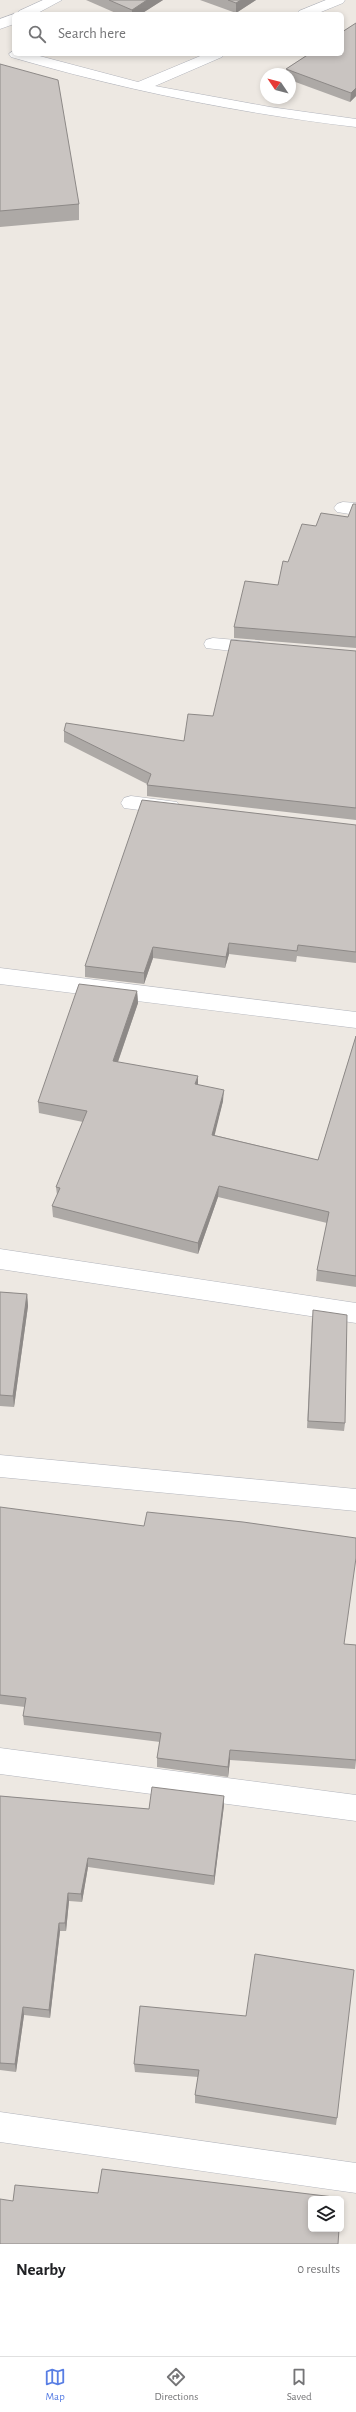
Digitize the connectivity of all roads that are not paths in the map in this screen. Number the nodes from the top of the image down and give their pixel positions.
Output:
1 (55, 0) edge
2 (338, 0) edge
3 (28, 12) edge
4 (309, 12) edge
5 (12, 19) edge
6 (0, 25) edge
7 (0, 49) edge
8 (12, 53) edge
9 (23, 56) edge
10 (212, 56) edge
11 (142, 86) junction
12 (356, 123) edge
13 (213, 644) dead end
14 (277, 649) edge
15 (131, 803) dead end
16 (185, 809) edge
17 (0, 976) edge
18 (356, 1020) edge
19 (0, 1259) edge
20 (356, 1313) edge
21 (0, 1466) edge
22 (356, 1500) edge
23 (0, 1762) edge
24 (356, 1808) edge
25 (0, 2127) edge
26 (356, 2178) edge

1 - 3 street
2 - 4 street
5 - 6 street
7 - 8 street
9 - 11 street
10 - 11 street
11 - 12 street
13 - 14 street
15 - 16 street
17 - 18 street
19 - 20 street
21 - 22 street
23 - 24 street
25 - 26 street

